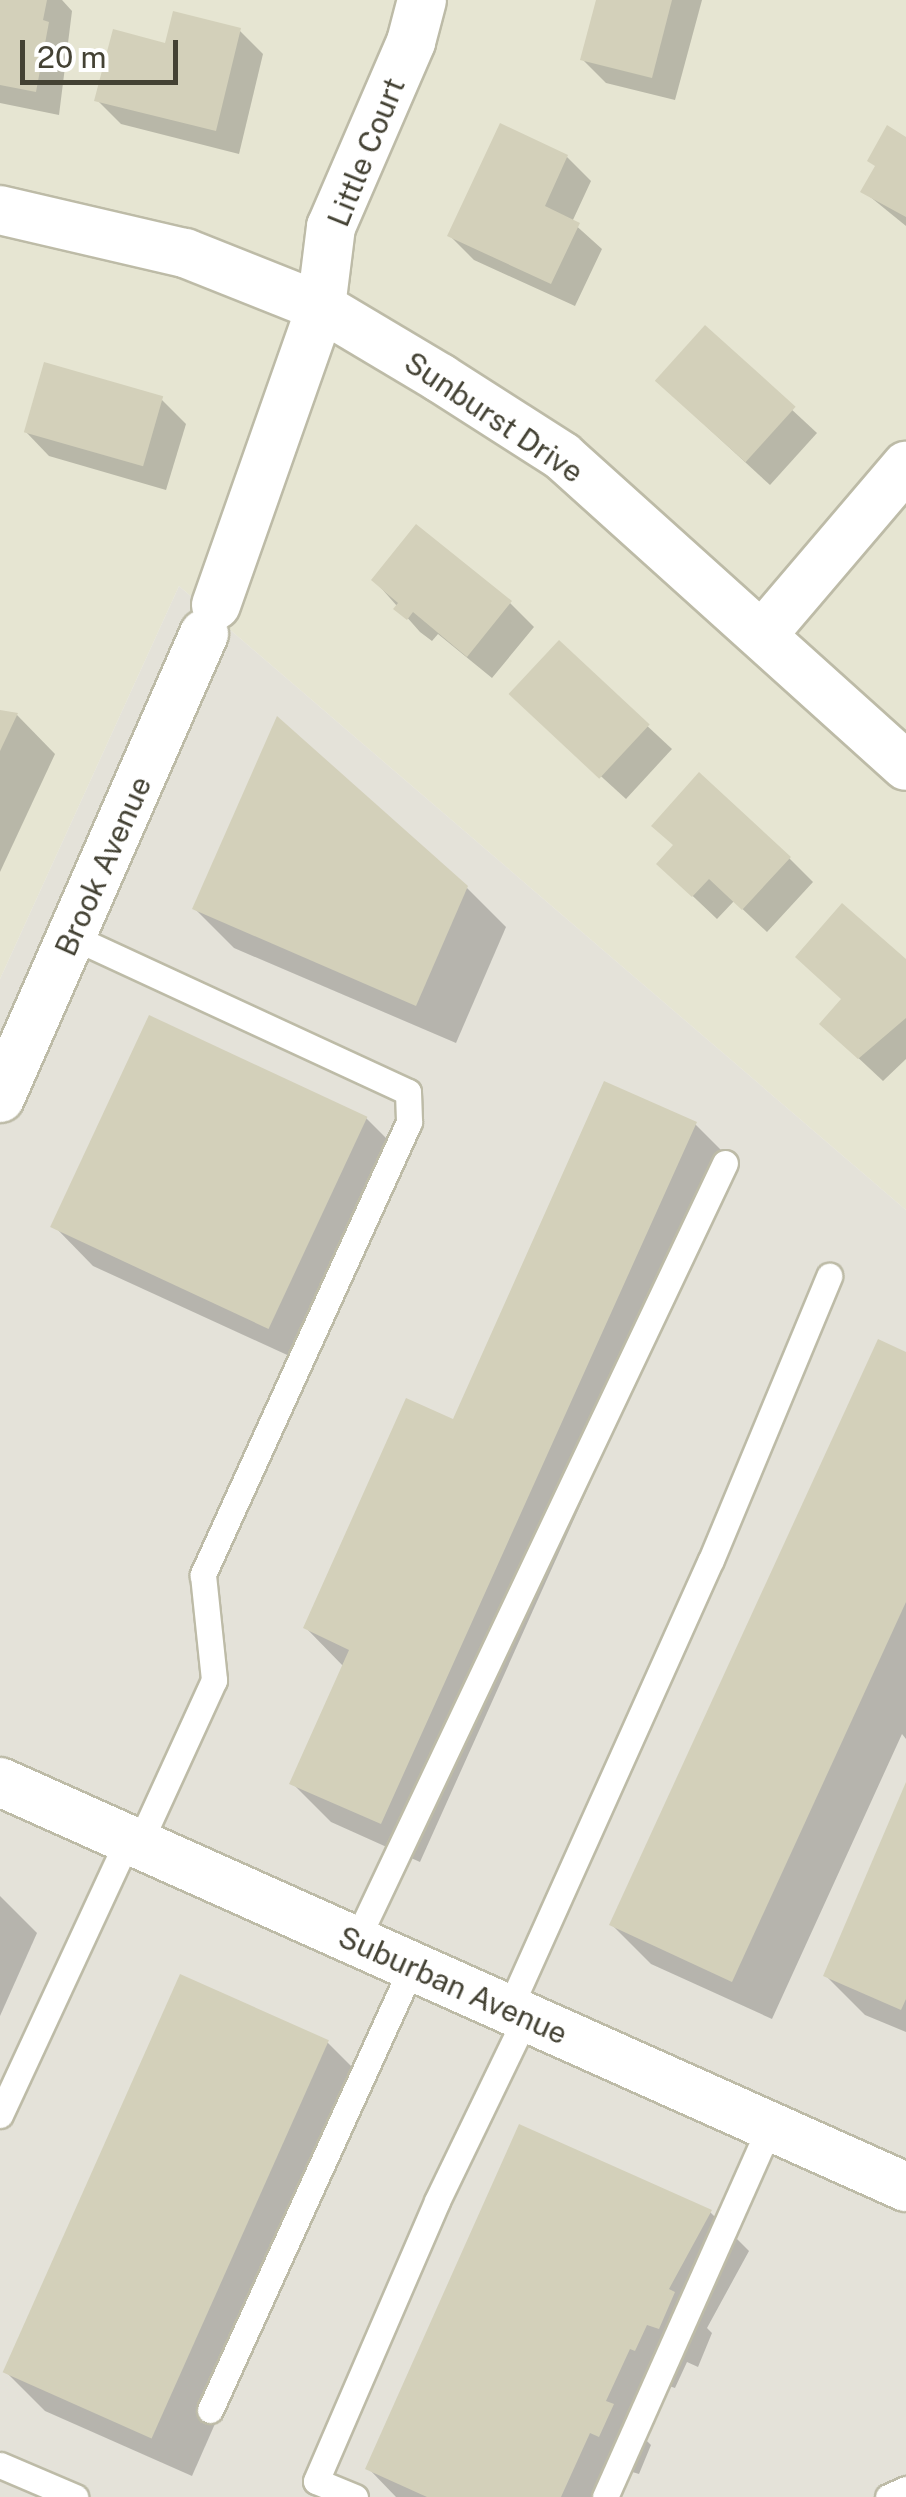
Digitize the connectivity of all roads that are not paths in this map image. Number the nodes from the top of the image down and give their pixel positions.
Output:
1 (422, 0) edge
2 (0, 210) edge
3 (321, 308) junction
4 (906, 466) edge
5 (763, 634) junction
6 (906, 766) edge
7 (73, 937) junction
8 (0, 1098) edge
9 (725, 1162) dead end
10 (829, 1276) dead end
11 (0, 1782) edge
12 (133, 1841) junction
13 (356, 1941) junction
14 (412, 1966) junction
15 (518, 2013) junction
16 (0, 2115) edge
17 (770, 2126) junction
18 (906, 2188) edge
19 (210, 2410) dead end
20 (0, 2465) edge
21 (906, 2489) edge
22 (75, 2497) edge
23 (355, 2497) edge
24 (604, 2497) edge
25 (888, 2497) edge

1 - 3 street, Little Court
2 - 3 street, Sunburst Drive
3 - 5 street, Sunburst Drive
3 - 7 street, Brook Avenue
4 - 5 street
5 - 6 street, Sunburst Drive
7 - 8 street, Brook Avenue
7 - 12 lane
9 - 13 lane
10 - 15 lane
11 - 12 street, Suburban Avenue
12 - 13 street, Suburban Avenue
12 - 16 lane
13 - 14 street, Suburban Avenue
14 - 15 street, Suburban Avenue
14 - 19 lane
15 - 17 street, Suburban Avenue
15 - 23 lane
17 - 18 street, Suburban Avenue
17 - 24 lane
20 - 22 lane
21 - 25 lane

